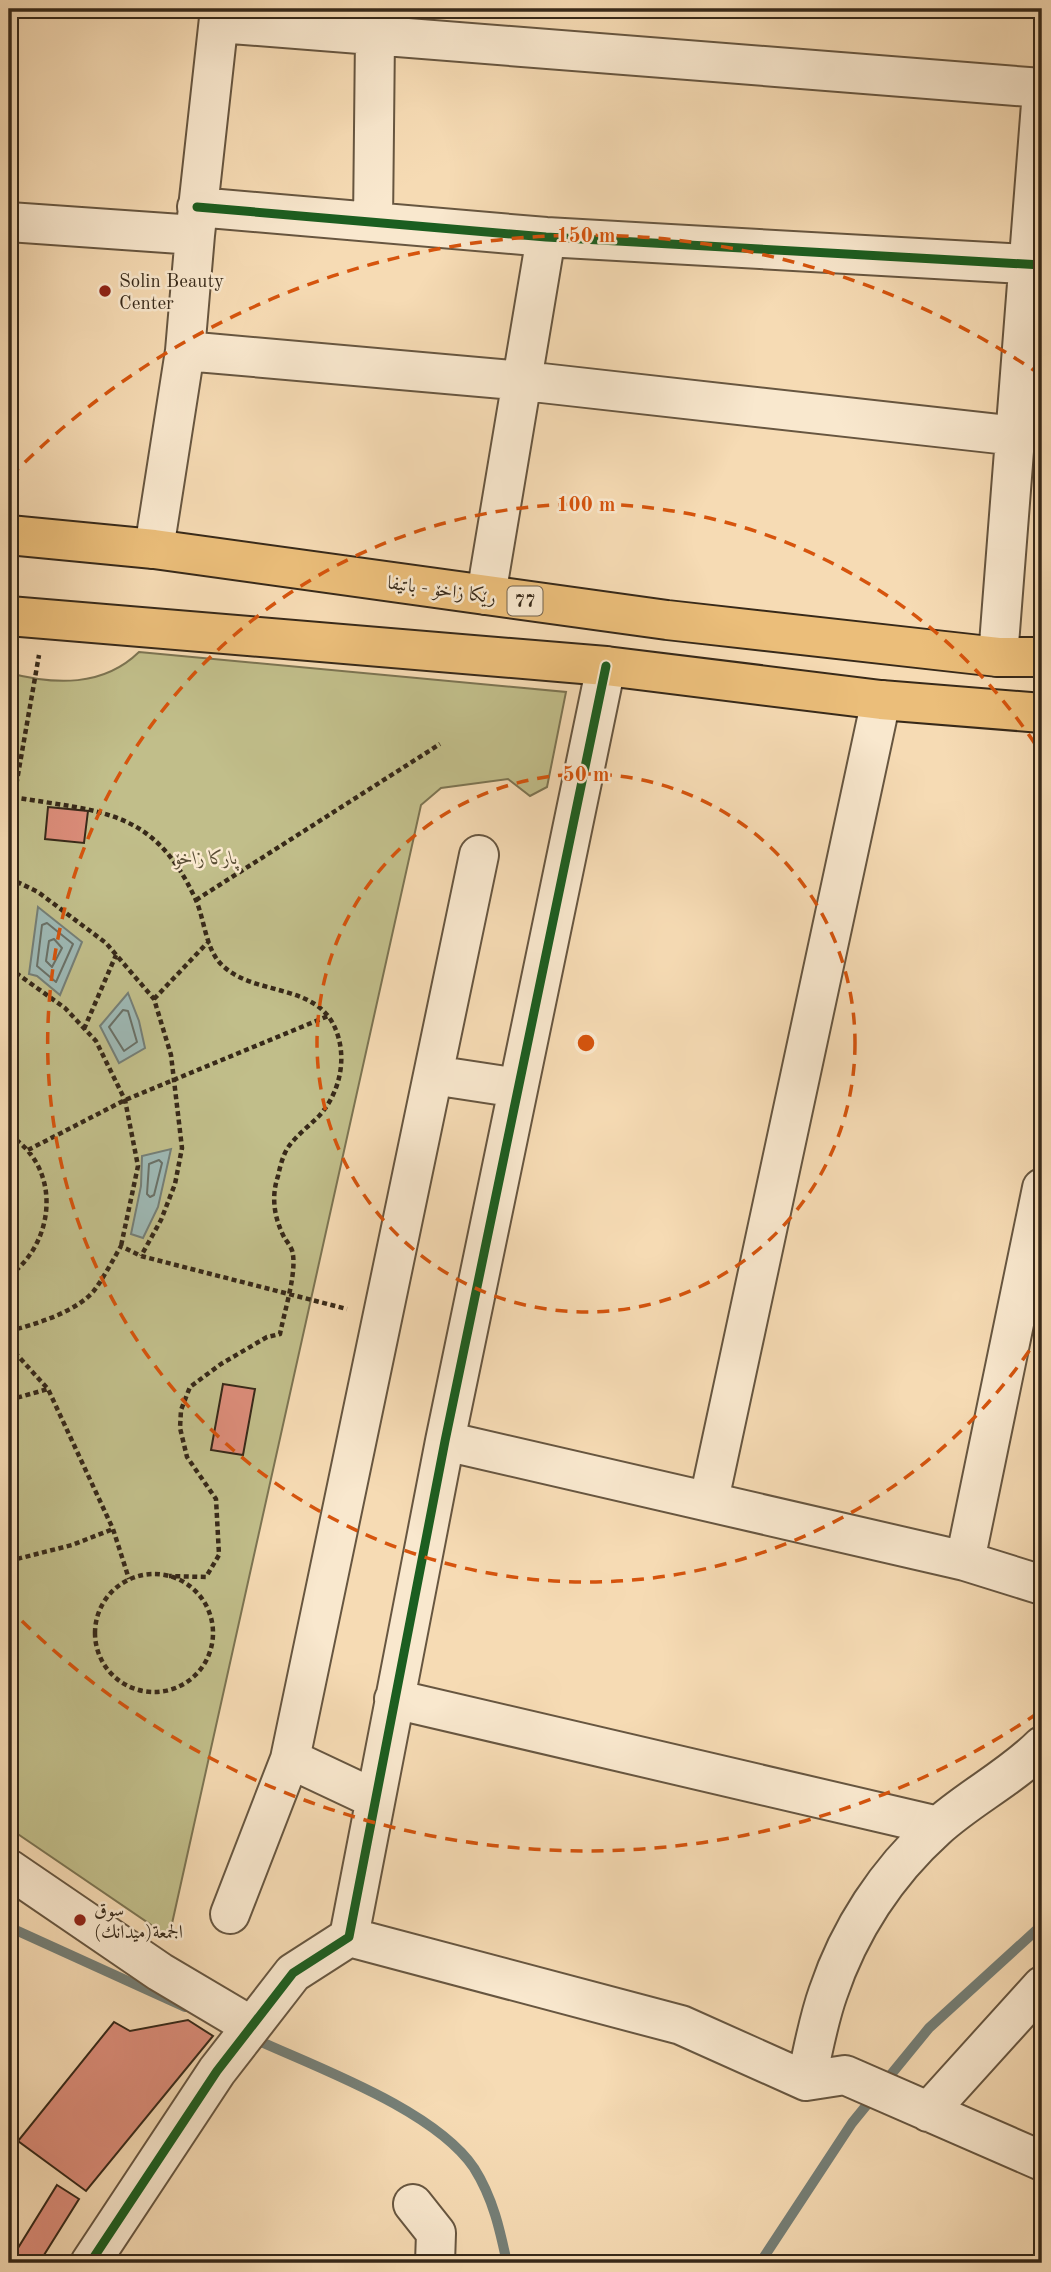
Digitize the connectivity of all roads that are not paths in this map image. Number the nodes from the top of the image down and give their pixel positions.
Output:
1 (220, 16) edge
2 (375, 36) junction
3 (1042, 90) edge
4 (196, 221) junction
5 (9, 222) edge
6 (373, 222) junction
7 (546, 237) junction
8 (1037, 265) edge
9 (185, 351) junction
10 (524, 381) junction
11 (1017, 436) junction
12 (9, 535) edge
13 (154, 549) junction
14 (486, 595) junction
15 (27, 617) edge
16 (1042, 656) edge
17 (998, 657) junction
18 (606, 666) junction
19 (881, 700) junction
20 (1042, 713) edge
21 (479, 855) dead end
22 (433, 1075) junction
23 (519, 1088) junction
24 (1042, 1188) edge
25 (445, 1441) junction
26 (709, 1500) junction
27 (965, 1561) junction
28 (1042, 1585) edge
29 (394, 1699) junction
30 (1042, 1746) edge
31 (290, 1759) junction
32 (375, 1799) junction
33 (938, 1826) junction
34 (9, 1869) edge
35 (230, 1914) dead end
36 (349, 1937) junction
37 (1042, 1986) edge
38 (251, 2026) junction
39 (806, 2081) junction
40 (928, 2112) junction
41 (1042, 2161) edge
42 (413, 2204) dead end
43 (90, 2263) edge
44 (435, 2263) edge

1 - 2 street
1 - 4 street
2 - 3 street
2 - 6 street
3 - 8 street
4 - 5 street
4 - 6 street
4 - 9 street
6 - 7 street
7 - 8 street
7 - 10 street
8 - 11 street
9 - 10 street
9 - 13 street
10 - 11 street
10 - 14 street
11 - 17 street
12 - 13 highway, رێکا زاخۆ - باتیفا / 77
13 - 14 highway, رێکا زاخۆ - باتیفا / 77
14 - 17 highway, رێکا زاخۆ - باتیفا / 77
15 - 18 highway
16 - 17 highway, رێکا زاخۆ - باتیفا / 77
18 - 19 highway
18 - 23 street
19 - 20 highway
19 - 26 street
21 - 22 street
22 - 23 street
22 - 31 street
23 - 25 street
24 - 27 street
25 - 26 street
25 - 29 street
26 - 27 street
27 - 28 street
29 - 32 street
29 - 33 street
30 - 33 street
31 - 32 street
31 - 35 street
32 - 36 street
33 - 39 street
34 - 38 street
36 - 38 street
36 - 39 street
37 - 40 street
38 - 43 street
39 - 40 street
40 - 41 street
42 - 44 street

